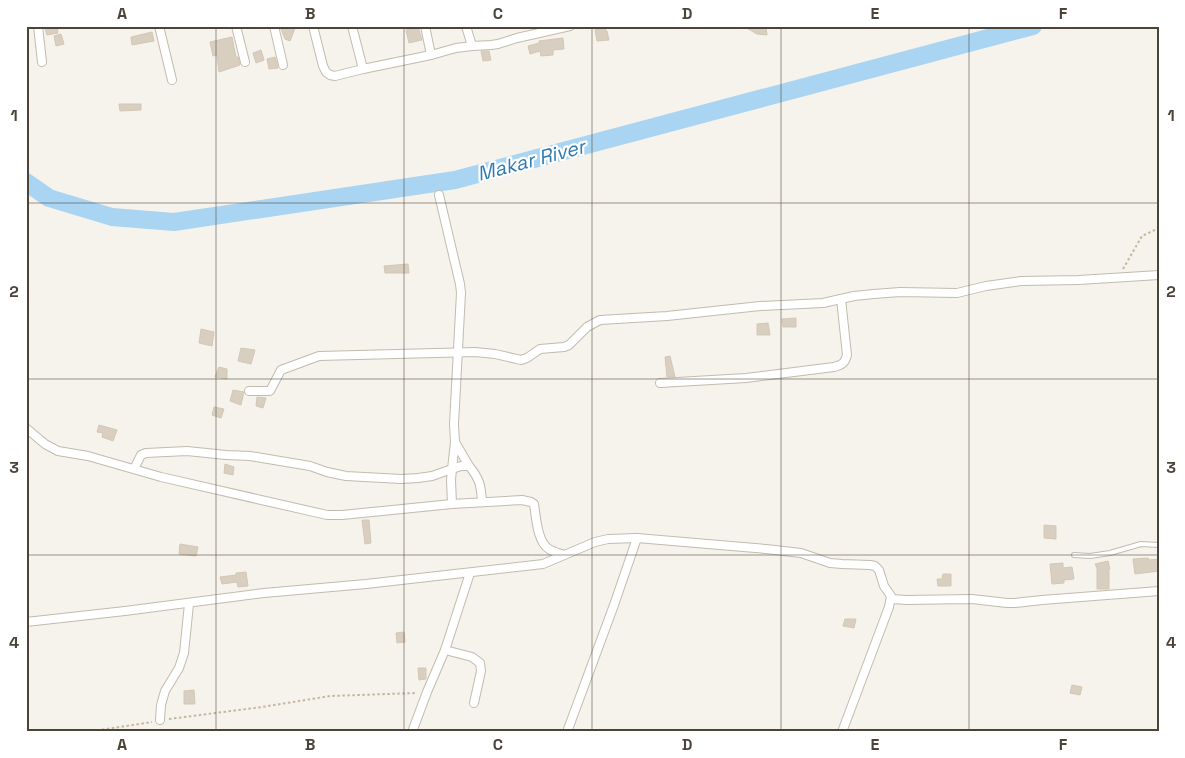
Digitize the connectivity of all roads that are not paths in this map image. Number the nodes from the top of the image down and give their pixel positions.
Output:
1 (38, 26) edge
2 (159, 26) edge
3 (236, 26) edge
4 (274, 26) edge
5 (313, 26) edge
6 (352, 26) edge
7 (424, 26) edge
8 (466, 26) edge
9 (570, 26) edge
10 (472, 46) junction
11 (431, 54) junction
12 (42, 62) dead end
13 (245, 62) dead end
14 (283, 66) dead end
15 (363, 69) junction
16 (172, 80) dead end
17 (440, 195) dead end
18 (1159, 275) edge
19 (841, 299) junction
20 (458, 352) junction
21 (660, 383) dead end
22 (249, 391) dead end
23 (26, 428) edge
24 (455, 442) junction
25 (470, 466) junction
26 (134, 469) junction
27 (452, 469) junction
28 (482, 502) junction
29 (452, 504) junction
30 (637, 538) junction
31 (1159, 546) edge
32 (547, 548) junction
33 (564, 555) junction
34 (1074, 555) dead end
35 (542, 564) junction
36 (470, 573) junction
37 (1159, 591) edge
38 (892, 599) junction
39 (189, 604) junction
40 (26, 622) edge
41 (445, 650) junction
42 (474, 703) dead end
43 (160, 720) road end
44 (412, 732) edge
45 (567, 732) edge
46 (842, 732) edge

1 - 12 street
2 - 16 street
3 - 13 street
4 - 14 street
5 - 15 street
6 - 15 street
7 - 11 street
8 - 10 street
9 - 10 street
10 - 11 street
11 - 15 street
17 - 20 street
18 - 19 street
19 - 20 street
19 - 21 street
20 - 22 street
20 - 24 street
23 - 26 street
24 - 25 street
24 - 27 street
25 - 27 street
25 - 28 street
26 - 27 street
26 - 29 street
27 - 29 street
28 - 29 street
28 - 32 street
30 - 33 street
30 - 38 street
30 - 45 street
31 - 34 lane
32 - 33 street
32 - 35 street
33 - 35 street
35 - 36 street
36 - 39 street
36 - 41 street
37 - 38 street
38 - 46 street
39 - 40 street
39 - 43 street
41 - 42 street
41 - 44 street

